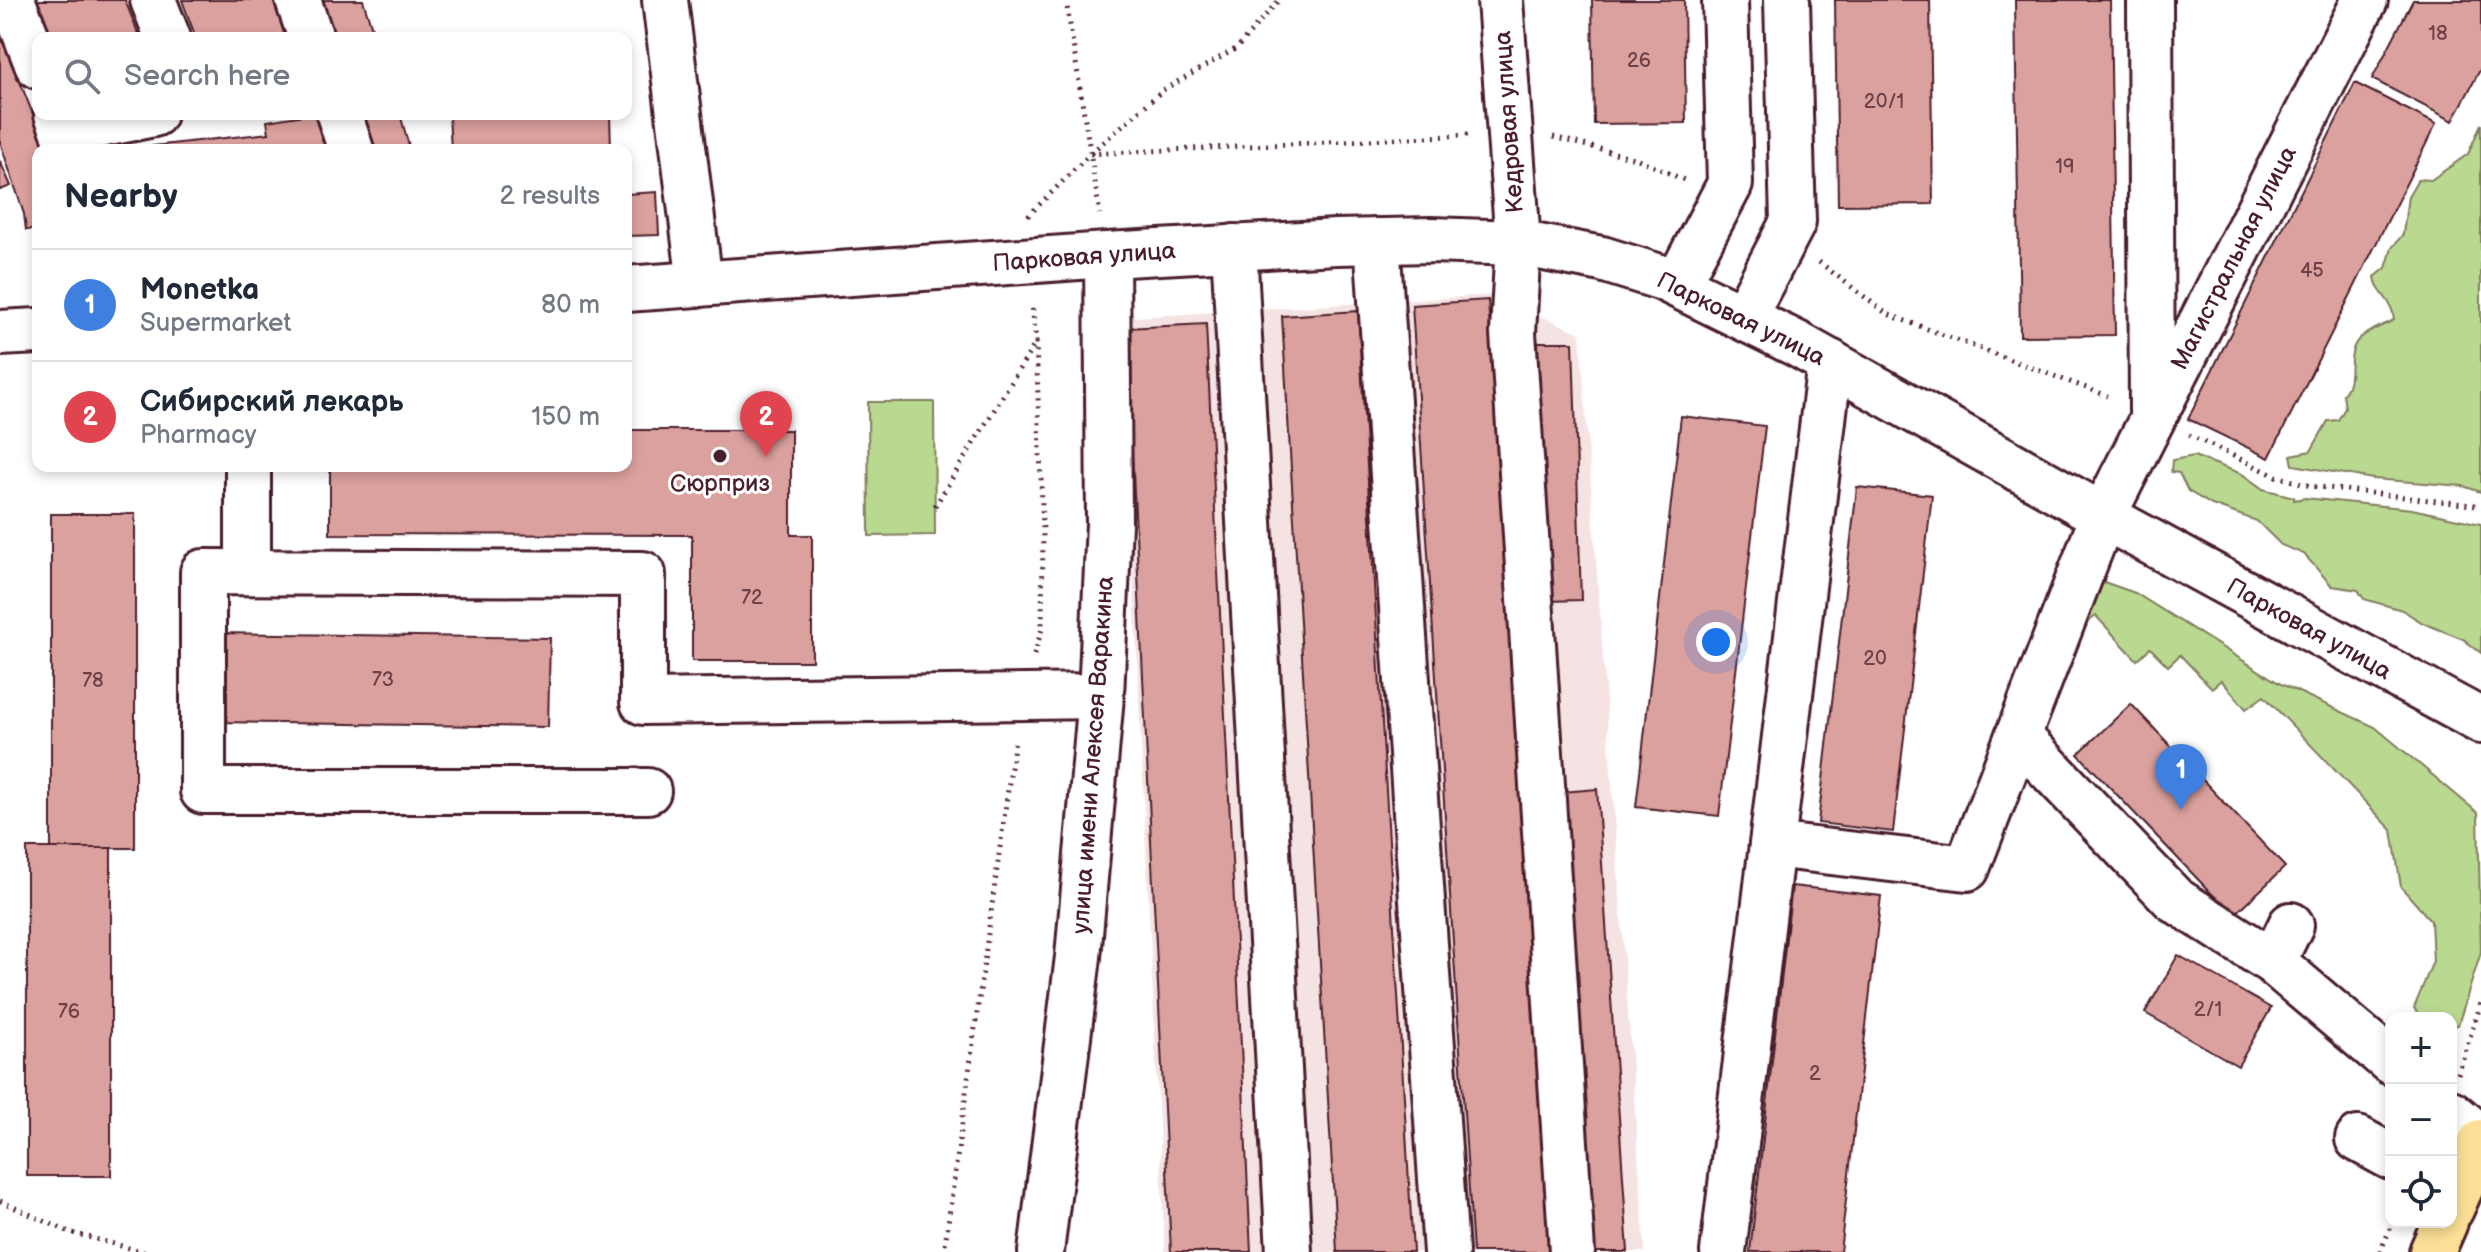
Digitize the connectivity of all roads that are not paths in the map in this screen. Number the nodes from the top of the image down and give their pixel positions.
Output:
1 (12, 0) edge
2 (153, 0) edge
3 (298, 0) edge
4 (665, 0) edge
5 (1500, 0) edge
6 (1725, 0) edge
7 (1787, 0) edge
8 (2150, 0) edge
9 (2365, 0) edge
10 (166, 32) edge
11 (309, 32) edge
12 (32, 51) edge
13 (59, 120) edge
14 (124, 120) edge
15 (341, 120) edge
16 (349, 144) edge
17 (1377, 241) junction
18 (1518, 243) junction
19 (1234, 247) junction
20 (1107, 255) junction
21 (700, 284) junction
22 (1677, 284) junction
23 (632, 289) edge
24 (1744, 316) junction
25 (32, 331) edge
26 (0, 333) edge
27 (1830, 362) junction
28 (2152, 418) junction
29 (248, 472) edge
30 (2103, 516) junction
31 (248, 572) junction
32 (1101, 696) junction
33 (2481, 721) edge
34 (2018, 736) junction
35 (648, 791) dead end
36 (1772, 845) junction
37 (2385, 1055) edge
38 (2457, 1100) edge
39 (2481, 1140) edge
40 (2457, 1191) edge
41 (2442, 1228) edge
42 (1039, 1250) edge
43 (1289, 1252) edge
44 (1446, 1252) edge
45 (1572, 1252) edge
46 (1723, 1252) edge
47 (2432, 1252) edge

1 - 12 street
2 - 10 street
3 - 11 street
4 - 21 street
5 - 18 street, Кедровая улица
6 - 22 street
7 - 24 street
8 - 28 street
9 - 28 street, Магистральная улица
13 - 14 street
15 - 16 street
17 - 18 street, Парковая улица
17 - 19 street, Парковая улица
17 - 44 street
18 - 22 street, Парковая улица
18 - 45 street, Кедровая улица
19 - 20 street, Парковая улица
19 - 43 street
20 - 21 street, Парковая улица
20 - 32 street, улица имени Алексея Варакина
21 - 23 street, Парковая улица
22 - 24 street, Парковая улица
24 - 27 street, Парковая улица
25 - 26 street
27 - 30 street, Парковая улица
27 - 36 street
28 - 30 street, Магистральная улица
29 - 31 street
30 - 33 street, Парковая улица
30 - 34 street, Магистральная улица
31 - 32 street
31 - 35 street
32 - 42 street, улица имени Алексея Варакина
34 - 36 street, Магистральная улица
34 - 37 street
36 - 46 street
38 - 39 street
39 - 40 main road
41 - 47 main road

